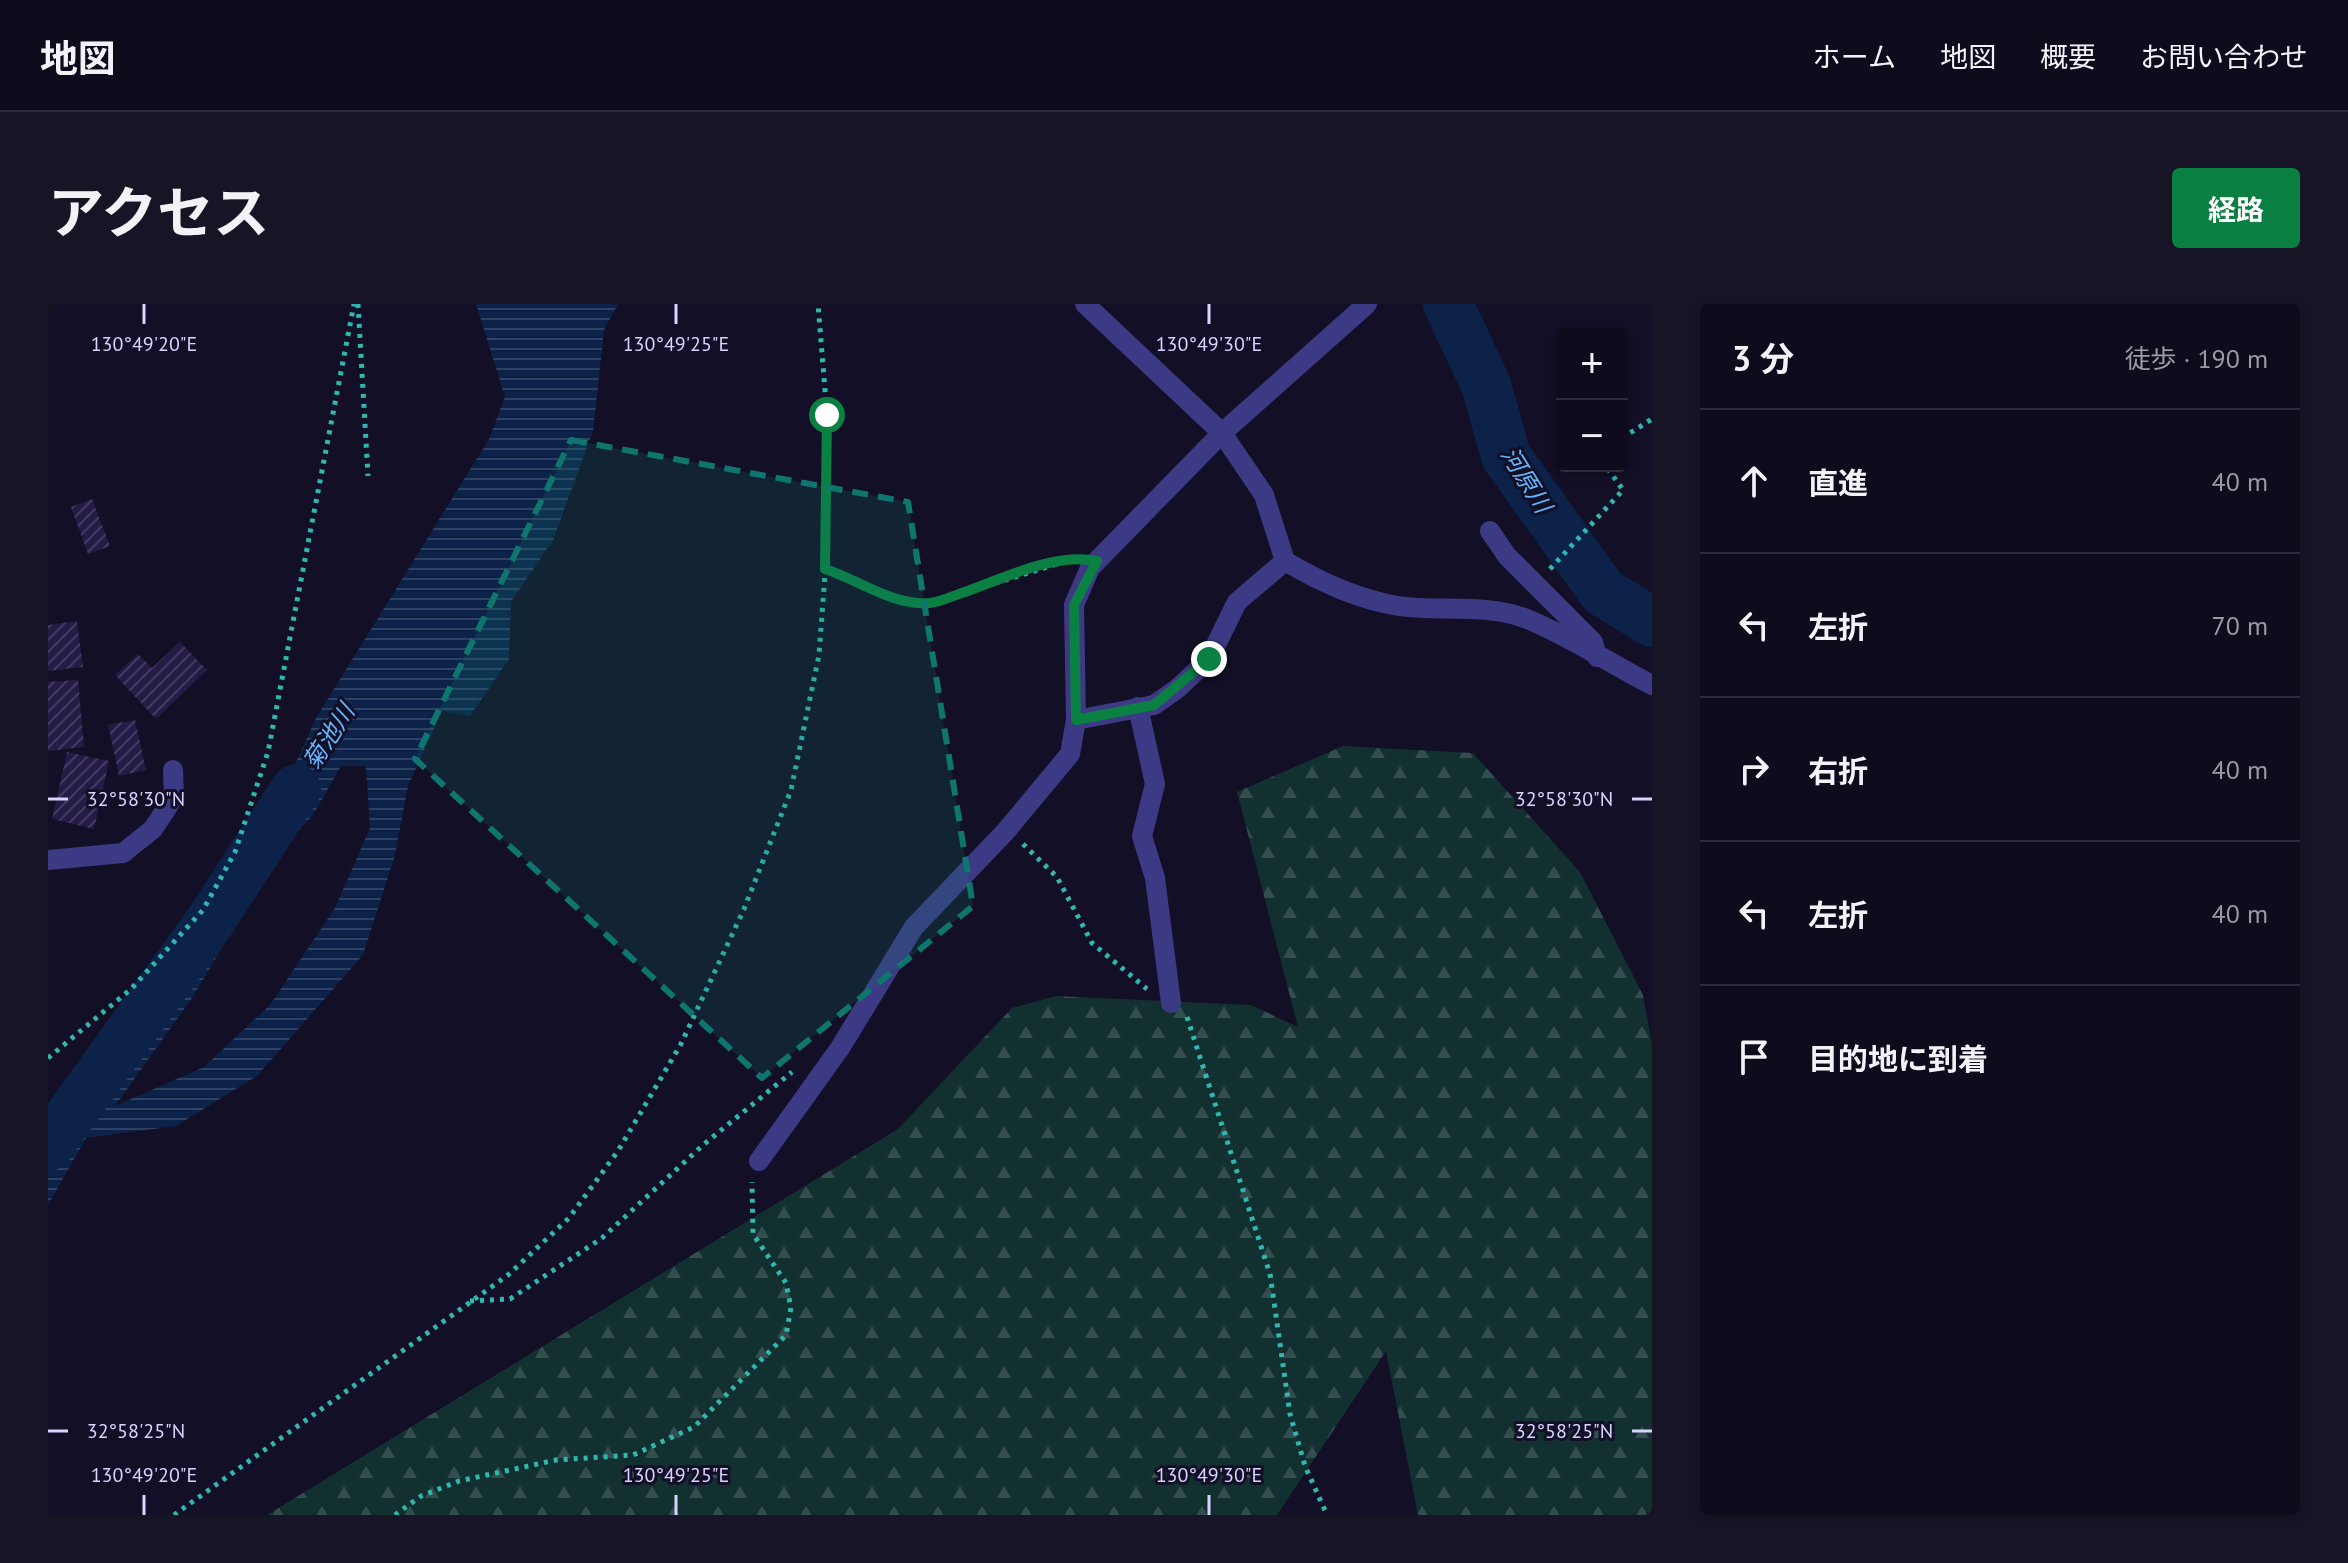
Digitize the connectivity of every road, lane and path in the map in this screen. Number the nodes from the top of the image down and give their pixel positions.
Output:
1 (356, 304) edge
2 (818, 304) edge
3 (1085, 304) edge
4 (1367, 304) edge
5 (1652, 419) edge
6 (1222, 433) junction
7 (1628, 434) edge
8 (1610, 472) edge
9 (368, 476) dead end
10 (1490, 531) dead end
11 (1097, 561) junction
12 (1285, 561) junction
13 (825, 569) junction
14 (1536, 584) junction
15 (1597, 657) junction
16 (1652, 685) edge
17 (1138, 707) junction
18 (1076, 720) junction
19 (173, 770) dead end
20 (1006, 831) junction
21 (48, 860) edge
22 (1171, 1003) junction
23 (836, 1054) junction
24 (48, 1058) edge
25 (759, 1161) joint
26 (469, 1301) junction
27 (174, 1515) edge
28 (395, 1515) edge
29 (1327, 1515) edge

1 - 9 path
1 - 24 path
2 - 13 path
3 - 6 street
4 - 6 street
5 - 7 path
6 - 11 street
6 - 12 street
8 - 14 path
10 - 14 street
11 - 13 path
11 - 18 street
12 - 15 street
12 - 17 street
13 - 26 path
14 - 15 street
15 - 16 street
17 - 18 street
17 - 22 street
18 - 20 street
19 - 21 street
20 - 22 path
20 - 23 street
22 - 29 path
23 - 25 street
23 - 26 path
25 - 28 path
26 - 27 path

